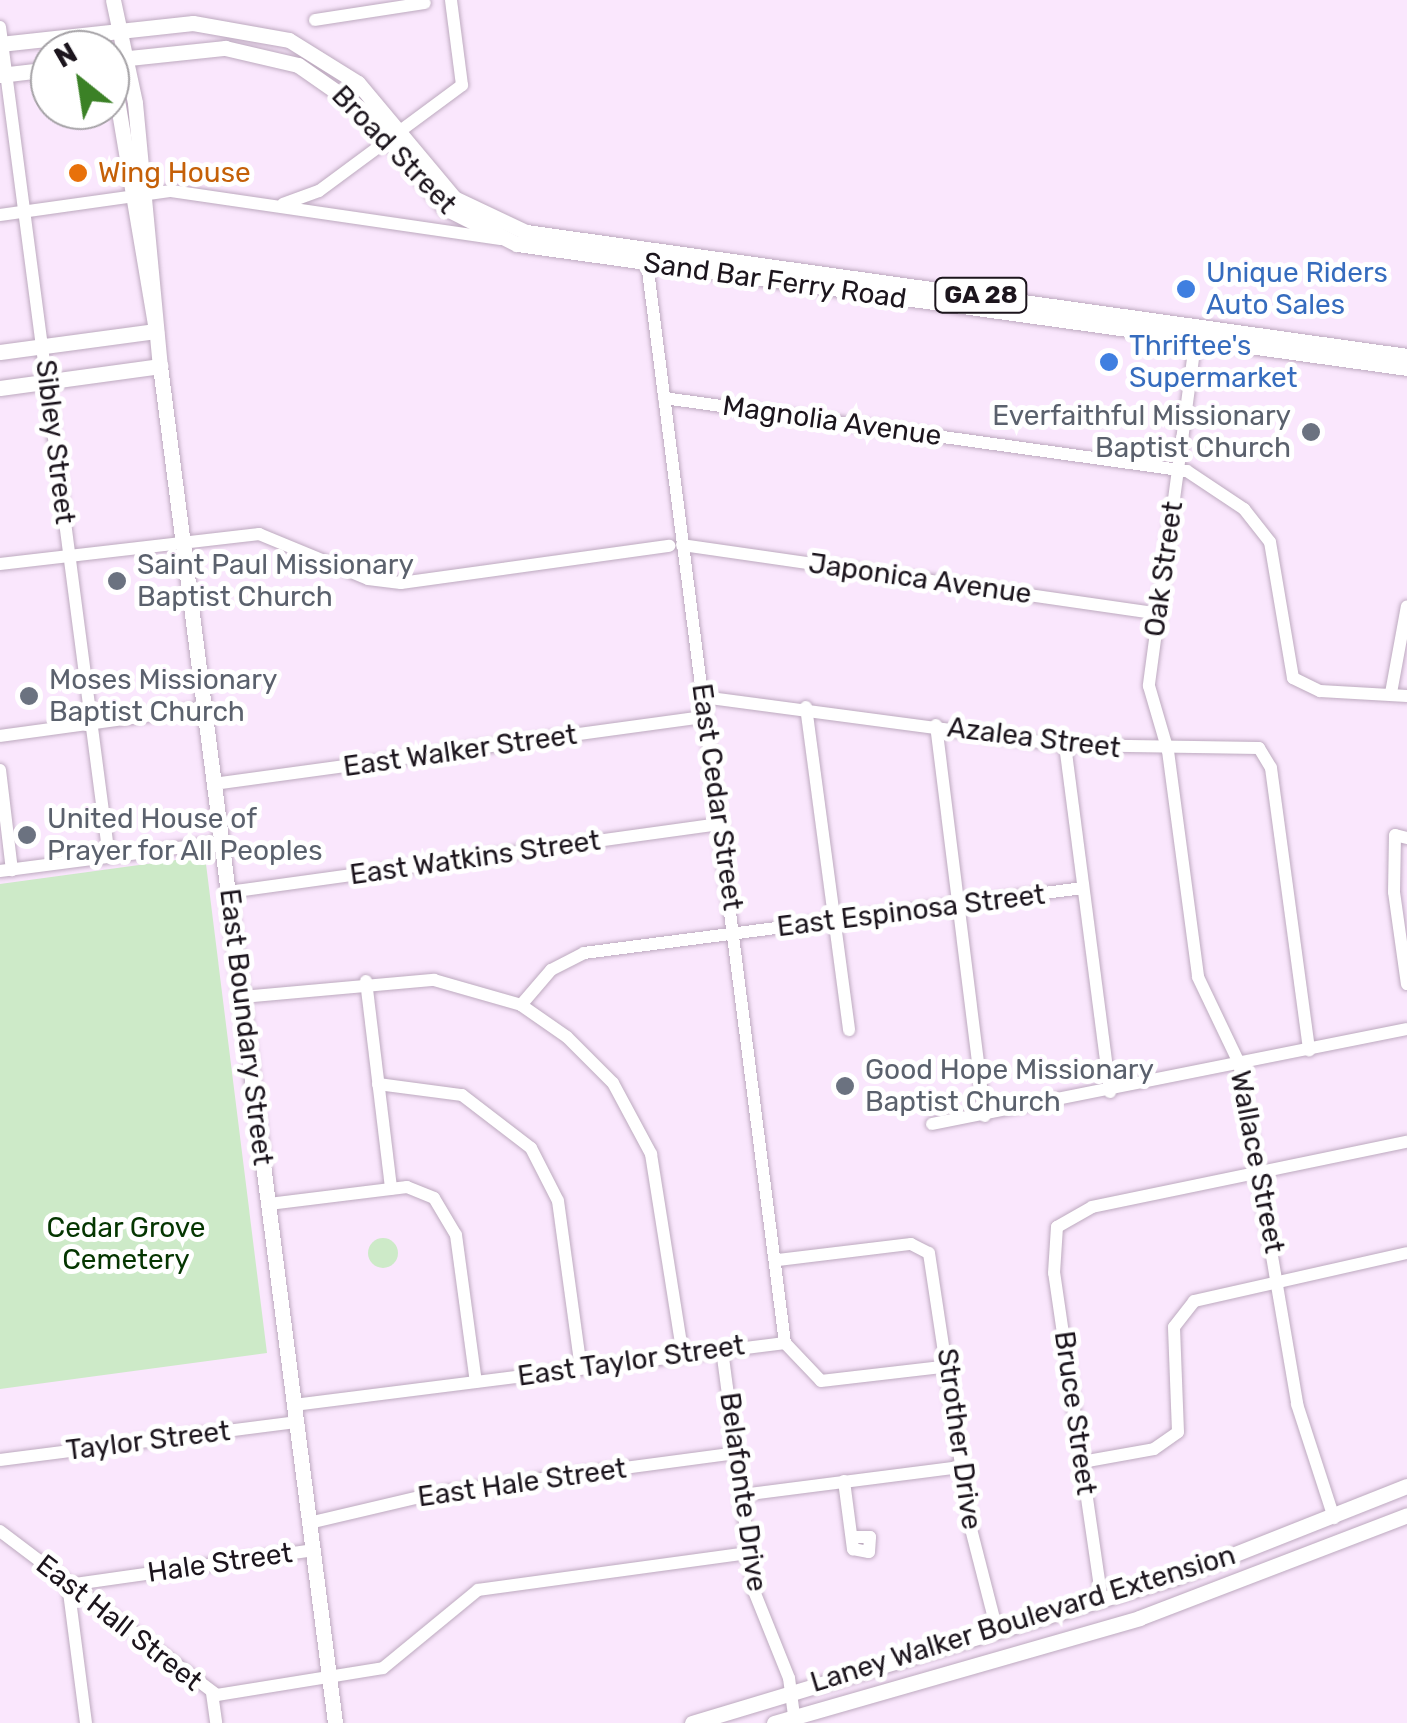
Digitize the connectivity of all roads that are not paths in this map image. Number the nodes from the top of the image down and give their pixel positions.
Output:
1 (113, 0) edge
2 (451, 0) edge
3 (428, 1) edge
4 (314, 20) dead end
5 (454, 21) junction
6 (117, 30) edge
7 (130, 31) edge
8 (30, 36) edge
9 (1, 38) edge
10 (130, 58) edge
11 (30, 71) edge
12 (3, 74) edge
13 (124, 130) edge
14 (394, 137) junction
15 (138, 194) junction
16 (280, 204) junction
17 (25, 211) junction
18 (0, 215) edge
19 (500, 238) junction
20 (554, 238) joint
21 (646, 256) junction
22 (156, 331) junction
23 (1196, 332) junction
24 (42, 346) junction
25 (0, 352) edge
26 (1407, 356) edge
27 (160, 366) junction
28 (1407, 368) edge
29 (47, 381) junction
30 (0, 388) edge
31 (664, 398) junction
32 (1178, 468) junction
33 (184, 541) junction
34 (676, 546) junction
35 (70, 556) junction
36 (0, 564) edge
37 (1407, 606) edge
38 (1158, 614) junction
39 (1391, 693) junction
40 (1407, 696) edge
41 (703, 697) junction
42 (806, 707) junction
43 (205, 708) junction
44 (706, 717) junction
45 (91, 725) junction
46 (936, 725) junction
47 (0, 736) edge
48 (1065, 744) junction
49 (1168, 750) junction
50 (0, 770) edge
51 (214, 784) junction
52 (721, 824) junction
53 (1407, 838) edge
54 (222, 842) junction
55 (108, 856) junction
56 (6, 870) edge
57 (1083, 888) junction
58 (229, 892) junction
59 (959, 904) junction
60 (834, 920) junction
61 (736, 934) junction
62 (366, 981) junction
63 (1407, 984) edge
64 (242, 997) junction
65 (520, 1005) junction
66 (1407, 1029) edge
67 (849, 1030) dead end
68 (1309, 1050) junction
69 (1239, 1064) junction
70 (378, 1084) junction
71 (1110, 1092) junction
72 (985, 1116) junction
73 (932, 1124) dead end
74 (1407, 1142) edge
75 (1262, 1172) junction
76 (392, 1188) junction
77 (269, 1204) junction
78 (1407, 1254) edge
79 (778, 1260) junction
80 (1279, 1280) junction
81 (786, 1343) junction
82 (722, 1350) junction
83 (683, 1354) junction
84 (950, 1366) junction
85 (580, 1368) junction
86 (476, 1382) junction
87 (295, 1414) junction
88 (737, 1453) junction
89 (0, 1460) edge
90 (1082, 1462) junction
91 (962, 1468) junction
92 (844, 1481) junction
93 (1407, 1486) edge
94 (742, 1495) junction
95 (1363, 1506) junction
96 (1407, 1515) edge
97 (1334, 1518) junction
98 (309, 1523) junction
99 (0, 1531) edge
100 (1372, 1531) junction
101 (855, 1537) dead end
102 (312, 1550) junction
103 (749, 1553) junction
104 (68, 1585) junction
105 (1130, 1592) junction
106 (1102, 1601) junction
107 (1057, 1614) junction
108 (1139, 1618) junction
109 (998, 1630) junction
110 (1064, 1641) junction
111 (906, 1654) junction
112 (329, 1679) junction
113 (910, 1683) junction
114 (791, 1688) junction
115 (212, 1694) junction
116 (794, 1720) edge
117 (86, 1723) edge
118 (216, 1723) edge
119 (335, 1723) edge
120 (692, 1723) edge
121 (774, 1723) edge

1 - 6 main road, East Boundary Street
2 - 5 street
3 - 4 street
3 - 5 street
5 - 14 street
7 - 14 main road, Broad Street / GA 28
8 - 9 main road, Broad Street / GA 28
9 - 12 street, Sibley Street
10 - 14 main road, Broad Street / GA 28
11 - 12 main road
12 - 17 street, Sibley Street
13 - 15 main road, East Boundary Street
14 - 16 street
14 - 19 main road, Broad Street / GA 28
14 - 20 main road, Broad Street / GA 28
15 - 16 street
15 - 17 street
15 - 22 main road, East Boundary Street
16 - 19 street
17 - 18 street
17 - 24 street, Sibley Street
19 - 21 main road, Sand Bar Ferry Road / GA 28
20 - 21 main road, Sand Bar Ferry Road / GA 28
21 - 23 main road, Sand Bar Ferry Road / GA 28
21 - 31 street, East Cedar Street
22 - 24 main road
22 - 27 main road, East Boundary Street
23 - 26 main road, Sand Bar Ferry Road / GA 28
23 - 28 main road, Sand Bar Ferry Road / GA 28
23 - 32 street, Oak Street
24 - 25 main road
24 - 29 street, Sibley Street
27 - 29 main road
27 - 33 main road, East Boundary Street
29 - 30 main road
29 - 35 street, Sibley Street
31 - 32 street, Magnolia Avenue
31 - 34 street, East Cedar Street
32 - 38 street, Oak Street
32 - 39 street
33 - 34 street, Japonica Avenue
33 - 35 street, Japonica Avenue
33 - 43 main road, East Boundary Street
34 - 38 street, Japonica Avenue
34 - 41 street, East Cedar Street
35 - 36 street, Japonica Avenue
35 - 45 street, Sibley Street
37 - 39 street
38 - 49 street, Oak Street
39 - 40 street
41 - 42 street, Azalea Street
41 - 44 street, East Cedar Street
42 - 46 street, Azalea Street
42 - 60 street
43 - 45 street
43 - 51 main road, East Boundary Street
44 - 51 street, East Walker Street
44 - 52 street, East Cedar Street
45 - 47 street
45 - 55 street, Sibley Street
46 - 48 street, Azalea Street
46 - 59 street
48 - 49 street, Azalea Street
48 - 57 street
49 - 68 street, Azalea Street
49 - 69 street, Wallace Street
50 - 56 street
51 - 54 main road, East Boundary Street
52 - 58 street, East Watkins Street
52 - 61 street, East Cedar Street
53 - 63 street
54 - 55 street
54 - 58 main road, East Boundary Street
55 - 56 street
57 - 59 street, East Espinosa Street
57 - 71 street
58 - 64 main road, East Boundary Street
59 - 60 street, East Espinosa Street
59 - 72 street
60 - 61 street, East Espinosa Street
60 - 67 street
61 - 65 street, East Espinosa Street
61 - 79 street, East Cedar Street
62 - 64 street
62 - 65 street
62 - 70 street
64 - 77 main road, East Boundary Street
65 - 83 street
66 - 68 street
68 - 69 street
69 - 71 street
69 - 75 street, Wallace Street
70 - 76 street
70 - 85 street
71 - 72 street
72 - 73 street
74 - 75 street
75 - 80 street, Wallace Street
75 - 90 street, Bruce Street
76 - 77 street
76 - 86 street
77 - 87 main road, East Boundary Street
78 - 80 street
79 - 81 street, East Cedar Street
79 - 84 street, Strother Drive
80 - 90 street
80 - 97 street, Wallace Street
81 - 82 street, East Taylor Street
81 - 84 street, East Taylor Street
82 - 83 street, East Taylor Street
82 - 88 street, Belafonte Drive
83 - 85 street, East Taylor Street
84 - 91 street, Strother Drive
85 - 86 street, East Taylor Street
86 - 87 street, East Taylor Street
87 - 89 street, Taylor Street
87 - 98 main road, East Boundary Street
88 - 94 street, Belafonte Drive
88 - 98 street, East Hale Street
90 - 106 street, Bruce Street
91 - 92 street
91 - 109 street, Strother Drive
92 - 94 street
92 - 101 street
93 - 95 main road, Laney Walker Boulevard Extension
94 - 103 street, Belafonte Drive
95 - 97 main road, Laney Walker Boulevard Extension
95 - 100 main road
96 - 100 main road, Laney Walker Boulevard Extension
97 - 105 main road, Laney Walker Boulevard Extension
98 - 102 main road, East Boundary Street
99 - 104 street, East Hall Street
100 - 108 main road, Laney Walker Boulevard Extension
102 - 104 street, Hale Street
102 - 112 main road, East Boundary Street
103 - 112 street, East Hall Street
103 - 114 street, Belafonte Drive
104 - 115 street, East Hall Street
104 - 117 street
105 - 106 main road, Laney Walker Boulevard Extension
105 - 108 main road
106 - 107 main road, Laney Walker Boulevard Extension
107 - 109 main road, Laney Walker Boulevard Extension
107 - 110 main road
108 - 110 main road, Laney Walker Boulevard Extension
109 - 111 main road, Laney Walker Boulevard Extension
110 - 113 main road, Laney Walker Boulevard Extension
111 - 113 main road
111 - 114 main road, Laney Walker Boulevard Extension
112 - 115 street, East Hall Street
112 - 119 main road, East Boundary Street
113 - 116 main road, Laney Walker Boulevard Extension
114 - 116 street, Belafonte Drive
114 - 120 main road, Laney Walker Boulevard Extension
115 - 118 street
116 - 121 main road, Laney Walker Boulevard Extension

